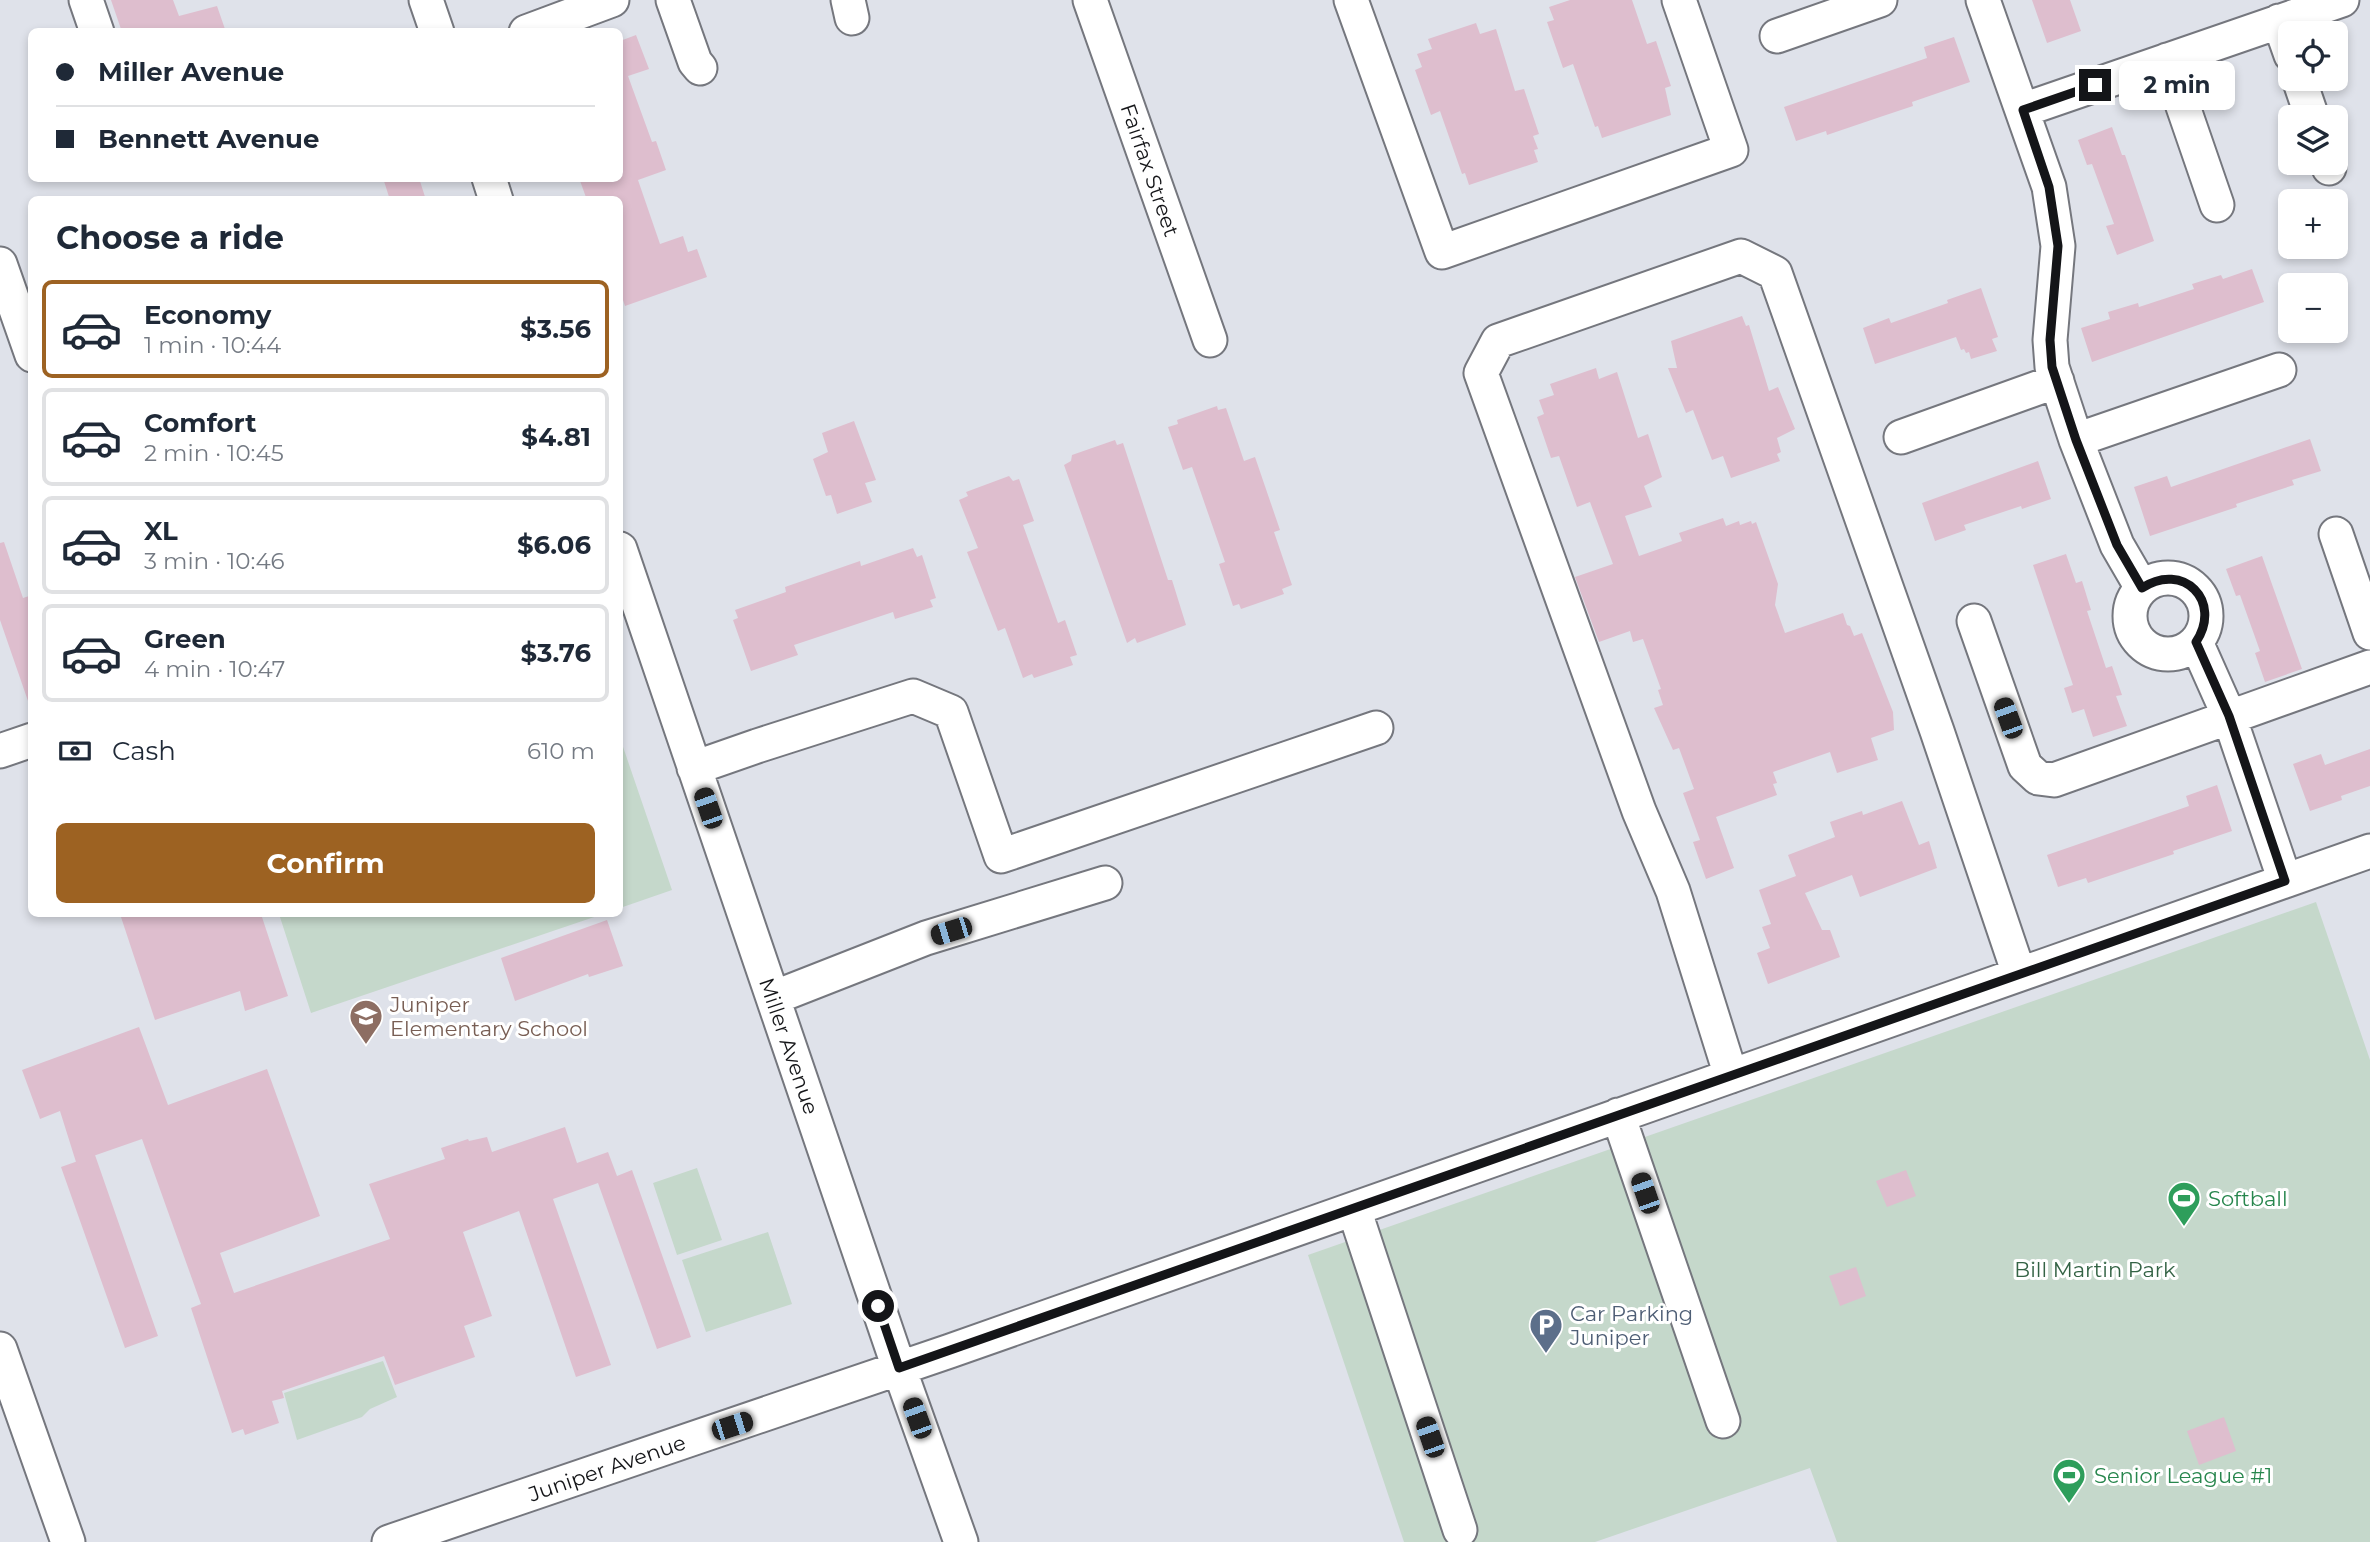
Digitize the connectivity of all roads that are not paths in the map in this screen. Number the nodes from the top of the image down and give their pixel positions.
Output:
1 (86, 0) edge
2 (426, 0) edge
3 (612, 0) edge
4 (673, 0) edge
5 (1090, 0) edge
6 (1351, 0) edge
7 (1679, 0) edge
8 (1880, 0) edge
9 (1983, 0) edge
10 (2342, 0) edge
11 (2282, 21) edge
12 (2278, 22) edge
13 (96, 28) edge
14 (436, 28) edge
15 (537, 28) edge
16 (1777, 36) dead end
17 (2168, 60) junction
18 (700, 68) dead end
19 (2023, 110) junction
20 (2217, 205) dead end
21 (0, 264) edge
22 (1210, 340) dead end
23 (28, 344) edge
24 (2279, 370) dead end
25 (2057, 381) junction
26 (1901, 437) dead end
27 (2076, 440) junction
28 (2336, 534) dead end
29 (623, 558) edge
30 (2142, 588) junction
31 (1974, 621) dead end
32 (2370, 633) edge
33 (2196, 642) junction
34 (2370, 667) edge
35 (2229, 716) junction
36 (1376, 728) dead end
37 (28, 741) edge
38 (0, 751) edge
39 (694, 768) junction
40 (2370, 851) edge
41 (2285, 881) junction
42 (1105, 883) dead end
43 (2019, 974) junction
44 (773, 998) junction
45 (1731, 1076) junction
46 (1619, 1115) junction
47 (1353, 1209) junction
48 (0, 1349) edge
49 (899, 1368) junction
50 (1723, 1421) dead end
51 (1460, 1530) dead end
52 (68, 1542) edge
53 (389, 1542) edge
54 (961, 1542) edge

1 - 13 street
2 - 14 street
3 - 15 street
4 - 18 street
5 - 22 street, Fairfax Street
6 - 7 street
8 - 16 street
9 - 19 street
10 - 11 street
12 - 17 street
17 - 19 street
17 - 20 street
19 - 25 street
21 - 23 street
24 - 27 street
25 - 26 street
25 - 27 street
27 - 30 street
28 - 32 street
29 - 39 street, Miller Avenue
30 - 33 street
30 - 33 street
31 - 35 street
33 - 35 street
34 - 35 street
35 - 41 street
36 - 39 street
37 - 38 street
39 - 44 street, Miller Avenue
40 - 41 street, Juniper Avenue
41 - 43 street, Juniper Avenue
42 - 44 street
43 - 45 street, Juniper Avenue
43 - 45 street
44 - 49 street, Miller Avenue
45 - 46 street, Juniper Avenue
46 - 47 street, Juniper Avenue
46 - 50 street
47 - 49 street, Juniper Avenue
47 - 51 street
48 - 52 street
49 - 53 street, Juniper Avenue
49 - 54 street, Miller Avenue

